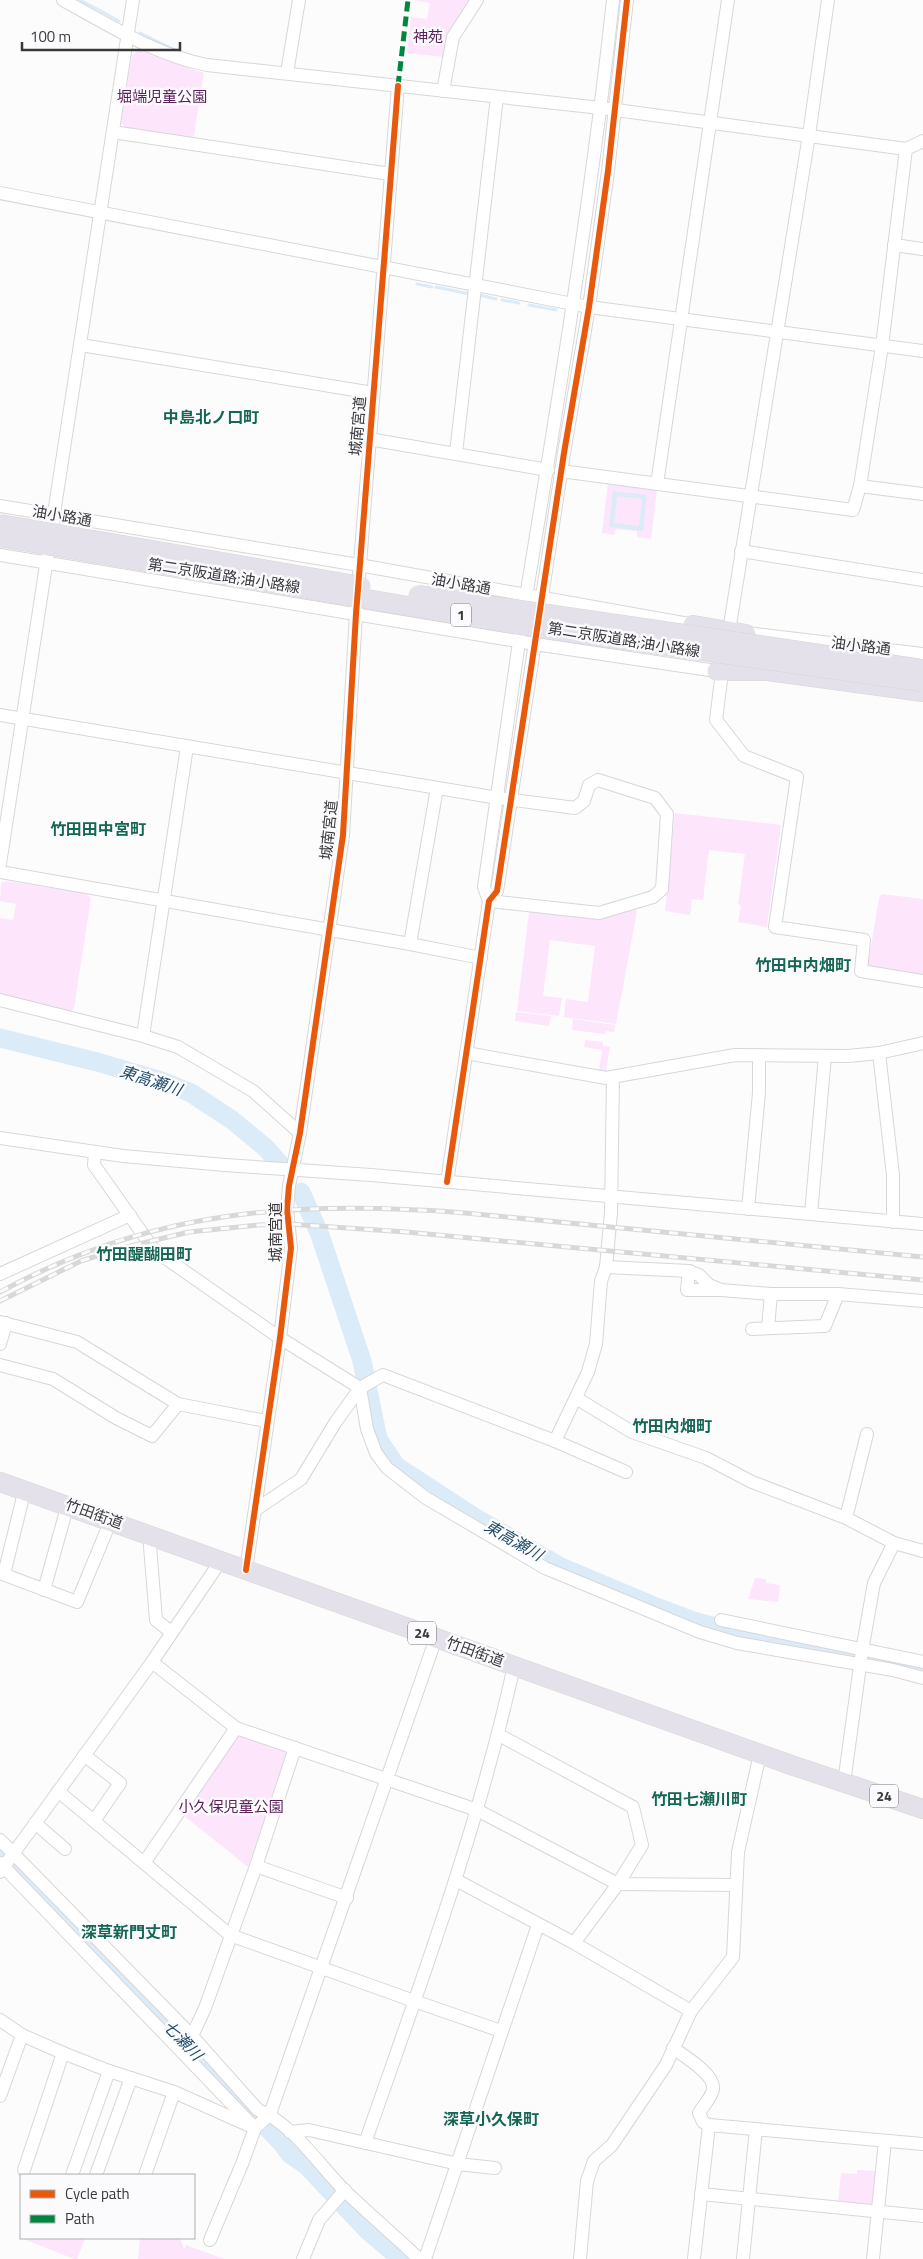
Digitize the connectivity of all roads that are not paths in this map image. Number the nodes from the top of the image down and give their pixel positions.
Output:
1 (63, 0) edge
2 (133, 0) edge
3 (299, 0) edge
4 (477, 0) edge
5 (613, 0) edge
6 (627, 0) edge
7 (728, 0) edge
8 (828, 0) edge
9 (127, 36) junction
10 (287, 73) junction
11 (398, 86) junction
12 (442, 91) junction
13 (497, 97) junction
14 (602, 108) junction
15 (615, 110) junction
16 (711, 122) junction
17 (113, 132) junction
18 (808, 135) junction
19 (923, 141) edge
20 (906, 149) junction
21 (390, 174) junction
22 (0, 193) edge
23 (100, 212) junction
24 (894, 245) junction
25 (923, 249) edge
26 (383, 267) junction
27 (474, 284) junction
28 (574, 305) junction
29 (589, 307) junction
30 (682, 319) junction
31 (778, 330) junction
32 (81, 345) junction
33 (882, 346) junction
34 (923, 351) edge
35 (373, 393) junction
36 (369, 439) junction
37 (456, 453) junction
38 (548, 470) junction
39 (561, 471) junction
40 (657, 484) junction
41 (860, 486) junction
42 (923, 494) edge
43 (750, 496) junction
44 (0, 506) edge
45 (52, 515) junction
46 (0, 524) edge
47 (0, 538) edge
48 (0, 546) edge
49 (741, 551) junction
50 (0, 555) edge
51 (47, 559) junction
52 (359, 565) junction
53 (923, 580) edge
54 (527, 596) junction
55 (542, 599) junction
56 (356, 614) junction
57 (693, 625) junction
58 (729, 631) junction
59 (519, 642) junction
60 (535, 644) junction
61 (923, 654) edge
62 (923, 661) edge
63 (923, 669) edge
64 (720, 671) junction
65 (923, 682) edge
66 (923, 692) edge
67 (923, 698) edge
68 (0, 715) edge
69 (23, 719) junction
70 (187, 747) junction
71 (347, 773) junction
72 (437, 788) junction
73 (498, 798) junction
74 (511, 800) junction
75 (0, 864) edge
76 (0, 872) edge
77 (490, 901) junction
78 (163, 902) junction
79 (328, 930) junction
80 (410, 944) junction
81 (481, 958) junction
82 (923, 982) edge
83 (0, 1000) edge
84 (143, 1036) junction
85 (923, 1043) edge
86 (879, 1052) junction
87 (466, 1053) junction
88 (759, 1055) junction
89 (825, 1056) junction
90 (613, 1077) junction
91 (300, 1133) junction
92 (0, 1138) edge
93 (95, 1152) junction
94 (294, 1170) junction
95 (447, 1182) junction
96 (611, 1196) junction
97 (748, 1209) junction
98 (810, 1214) junction
99 (130, 1215) junction
100 (893, 1222) junction
101 (923, 1224) edge
102 (606, 1267) junction
103 (689, 1271) junction
104 (0, 1274) edge
105 (721, 1290) junction
106 (771, 1294) junction
107 (838, 1294) junction
108 (923, 1301) edge
109 (3, 1322) edge
110 (768, 1328) junction
111 (752, 1329) dead end
112 (280, 1338) junction
113 (0, 1344) edge
114 (0, 1365) edge
115 (361, 1387) junction
116 (576, 1398) junction
117 (178, 1404) junction
118 (266, 1421) junction
119 (867, 1434) dead end
120 (555, 1441) junction
121 (626, 1472) dead end
122 (0, 1482) edge
123 (25, 1489) junction
124 (68, 1504) junction
125 (255, 1510) junction
126 (846, 1518) junction
127 (112, 1520) junction
128 (149, 1534) junction
129 (894, 1543) junction
130 (923, 1551) edge
131 (220, 1562) junction
132 (246, 1570) junction
133 (2, 1573) edge
134 (44, 1590) junction
135 (721, 1620) dead end
136 (171, 1632) junction
137 (436, 1638) junction
138 (862, 1656) junction
139 (152, 1662) junction
140 (923, 1662) edge
141 (514, 1666) junction
142 (923, 1678) edge
143 (236, 1728) junction
144 (499, 1735) junction
145 (294, 1748) junction
146 (760, 1754) junction
147 (84, 1755) junction
148 (388, 1778) junction
149 (844, 1784) junction
150 (58, 1791) junction
151 (923, 1809) edge
152 (477, 1810) junction
153 (94, 1821) junction
154 (35, 1823) junction
155 (0, 1840) edge
156 (65, 1849) dead end
157 (5, 1862) edge
158 (144, 1863) junction
159 (256, 1866) junction
160 (456, 1880) junction
161 (618, 1884) junction
162 (736, 1885) junction
163 (347, 1898) junction
164 (538, 1925) junction
165 (230, 1935) junction
166 (574, 1943) junction
167 (322, 1968) junction
168 (414, 2001) junction
169 (691, 2011) junction
170 (0, 2020) edge
171 (501, 2031) junction
172 (22, 2035) junction
173 (192, 2036) junction
174 (673, 2048) junction
175 (63, 2053) junction
176 (109, 2071) junction
177 (131, 2078) junction
178 (174, 2092) junction
179 (0, 2096) edge
180 (262, 2122) junction
181 (710, 2125) junction
182 (756, 2129) junction
183 (290, 2132) junction
184 (885, 2141) junction
185 (365, 2142) junction
186 (923, 2144) edge
187 (458, 2164) junction
188 (495, 2168) dead end
189 (24, 2170) dead end
190 (72, 2174) edge
191 (96, 2174) edge
192 (144, 2174) edge
193 (343, 2192) junction
194 (701, 2194) junction
195 (749, 2199) junction
196 (878, 2211) junction
197 (923, 2216) edge
198 (210, 2240) dead end
199 (303, 2259) edge
200 (419, 2259) edge
201 (425, 2259) edge
202 (580, 2259) edge
203 (694, 2259) edge
204 (743, 2259) edge
205 (872, 2259) edge

1 - 9 street
2 - 9 street
3 - 10 street
4 - 12 street
5 - 14 street
6 - 15 street
7 - 16 street
8 - 18 street
9 - 10 street
9 - 17 street
10 - 11 street
11 - 12 street
11 - 21 street, 城南宮道
12 - 13 street
13 - 14 street
13 - 27 street
14 - 15 street
14 - 28 street
15 - 16 street
15 - 29 street
16 - 18 street
16 - 30 street
17 - 21 street
17 - 23 street
18 - 20 street
18 - 31 street
19 - 20 street
20 - 24 street
21 - 26 street, 城南宮道
22 - 23 street
23 - 26 street
23 - 32 street
24 - 25 street
24 - 33 street
26 - 27 street
26 - 35 street, 城南宮道
27 - 28 street
27 - 37 street
28 - 29 street
28 - 38 street
29 - 30 street
29 - 39 street
30 - 31 street
30 - 40 street
31 - 33 street
31 - 43 street
32 - 35 street
32 - 45 street
33 - 34 street
33 - 41 street
35 - 36 street, 城南宮道
36 - 37 street
36 - 52 street, 城南宮道
37 - 38 street
38 - 54 street
39 - 40 street
39 - 55 street
40 - 43 street
41 - 42 street
41 - 43 street
43 - 49 street
44 - 45 street, 油小路通
45 - 51 street
45 - 52 street, 油小路通
46 - 63 highway, 第二京阪道路;油小路線 / 1, bridge
47 - 65 highway, 第二京阪道路;油小路線 / 1, bridge
48 - 51 highway
49 - 53 street
49 - 58 street
50 - 51 street
51 - 56 street
51 - 69 street
52 - 54 street, 油小路通
52 - 56 street, 城南宮道
54 - 55 street, 油小路通
54 - 59 street
55 - 57 street, 油小路通
55 - 60 street
56 - 59 street
56 - 71 street, 城南宮道
57 - 58 street, 油小路通
57 - 62 highway
58 - 61 street, 油小路通
59 - 60 street
59 - 73 street
60 - 64 street
60 - 74 street
64 - 66 highway
64 - 67 street
64 - 82 street
68 - 69 street
69 - 70 street
69 - 75 street
70 - 71 street
70 - 78 street
71 - 72 street
71 - 79 street, 城南宮道
72 - 73 street
72 - 80 street
73 - 74 street
73 - 77 street
74 - 77 street
74 - 77 street
76 - 78 street
77 - 81 street
78 - 79 street
78 - 84 street
79 - 80 street
79 - 91 street, 城南宮道
80 - 81 street
81 - 87 street
83 - 84 street
84 - 91 street
85 - 86 street
86 - 89 street
86 - 100 street
87 - 90 street
87 - 95 street
88 - 89 street
88 - 90 street
88 - 97 street
89 - 98 street
90 - 96 street
91 - 94 street, 城南宮道
92 - 93 street
93 - 94 street
93 - 99 street
94 - 95 street
94 - 112 street, 城南宮道
95 - 96 street
96 - 97 street
96 - 102 street
97 - 98 street
98 - 100 street
99 - 104 street
99 - 112 street
100 - 101 street
102 - 103 street
102 - 116 street
103 - 105 street
103 - 105 street
105 - 106 street
106 - 107 street
106 - 110 street
107 - 108 street
107 - 110 street
109 - 113 street
109 - 117 street
110 - 111 street
112 - 115 street
112 - 118 street, 城南宮道
114 - 117 street
115 - 120 street
115 - 125 street
115 - 138 street
116 - 120 street
116 - 126 street
117 - 118 street
118 - 125 street, 城南宮道
119 - 126 street
120 - 121 street
122 - 123 highway, 竹田街道 / 24
123 - 124 highway, 竹田街道 / 24
123 - 133 street
124 - 127 highway, 竹田街道 / 24
124 - 134 street
125 - 132 street, 城南宮道
126 - 129 street
127 - 128 highway, 竹田街道 / 24
127 - 134 street
128 - 131 highway, 竹田街道 / 24
128 - 136 street
129 - 130 street
129 - 138 street
131 - 132 highway, 竹田街道 / 24
131 - 136 street
132 - 137 highway, 竹田街道 / 24
133 - 134 street
135 - 138 street
136 - 139 street
137 - 141 highway, 竹田街道 / 24
137 - 148 street
138 - 140 street
138 - 142 street
138 - 149 street
139 - 143 street
139 - 147 street
141 - 144 street
141 - 146 highway, 竹田街道 / 24
143 - 145 street
143 - 158 street
144 - 152 street
144 - 161 street
145 - 148 street
145 - 159 street
146 - 149 highway, 竹田街道 / 24
146 - 162 street
147 - 150 street
147 - 153 street
148 - 152 street
148 - 163 street
149 - 151 highway, 竹田街道 / 24
150 - 153 street
150 - 154 street
152 - 160 street
152 - 161 street
153 - 158 street
154 - 156 street
154 - 157 street
155 - 157 street
157 - 173 street
157 - 180 street
158 - 165 street
159 - 163 street
159 - 165 street
160 - 164 street
160 - 168 street
161 - 162 street
161 - 166 street
162 - 169 street
163 - 167 street
164 - 166 street
164 - 171 street
165 - 167 street
165 - 173 street
166 - 169 street
167 - 168 street
167 - 180 street
168 - 171 street
168 - 185 street
169 - 174 street
170 - 172 street
171 - 187 street
172 - 175 street
172 - 179 street
173 - 180 street
174 - 181 street
174 - 202 street
175 - 176 street
175 - 189 street
176 - 177 street
176 - 190 street
177 - 178 street
177 - 191 street
178 - 180 street
178 - 192 street
180 - 183 street
180 - 198 street
181 - 182 street
181 - 194 street
182 - 184 street
182 - 195 street
183 - 185 street
183 - 193 street
184 - 186 street
184 - 196 street
185 - 187 street
187 - 188 street
187 - 201 street
193 - 199 street
193 - 200 street
194 - 195 street
194 - 203 street
195 - 196 street
195 - 204 street
196 - 197 street
196 - 205 street

